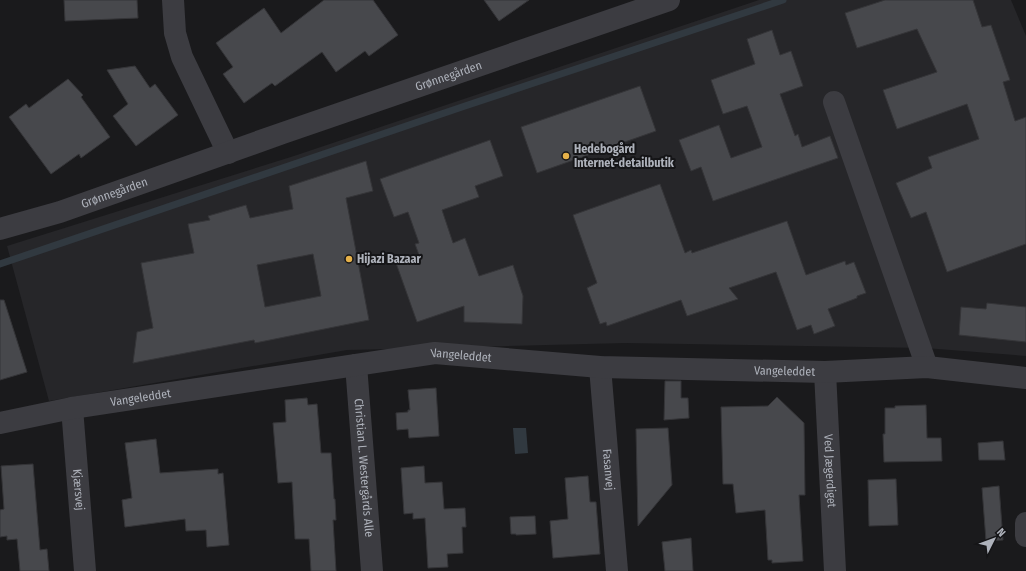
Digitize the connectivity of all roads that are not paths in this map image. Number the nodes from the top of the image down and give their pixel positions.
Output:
1 (172, 0) edge
2 (669, 0) edge
3 (834, 102) dead end
4 (228, 153) junction
5 (0, 229) edge
6 (356, 365) junction
7 (600, 367) junction
8 (927, 367) junction
9 (825, 372) junction
10 (1026, 378) edge
11 (72, 408) junction
12 (0, 423) edge
13 (1026, 523) edge
14 (1026, 536) edge
15 (85, 571) edge
16 (372, 571) edge
17 (617, 571) edge
18 (835, 571) edge

1 - 4 street
2 - 4 street, Grønnegården
3 - 8 street
4 - 5 street, Grønnegården
6 - 7 street, Vangeleddet
6 - 11 street, Vangeleddet
6 - 16 street, Christian L. Westergårds Alle
7 - 9 street, Vangeleddet
7 - 17 street, Fasanvej
8 - 9 street, Vangeleddet
8 - 10 street, Vangeleddet
9 - 18 street, Ved Jægerdiget
11 - 12 street, Vangeleddet
11 - 15 street, Kjærsvej
13 - 14 street

